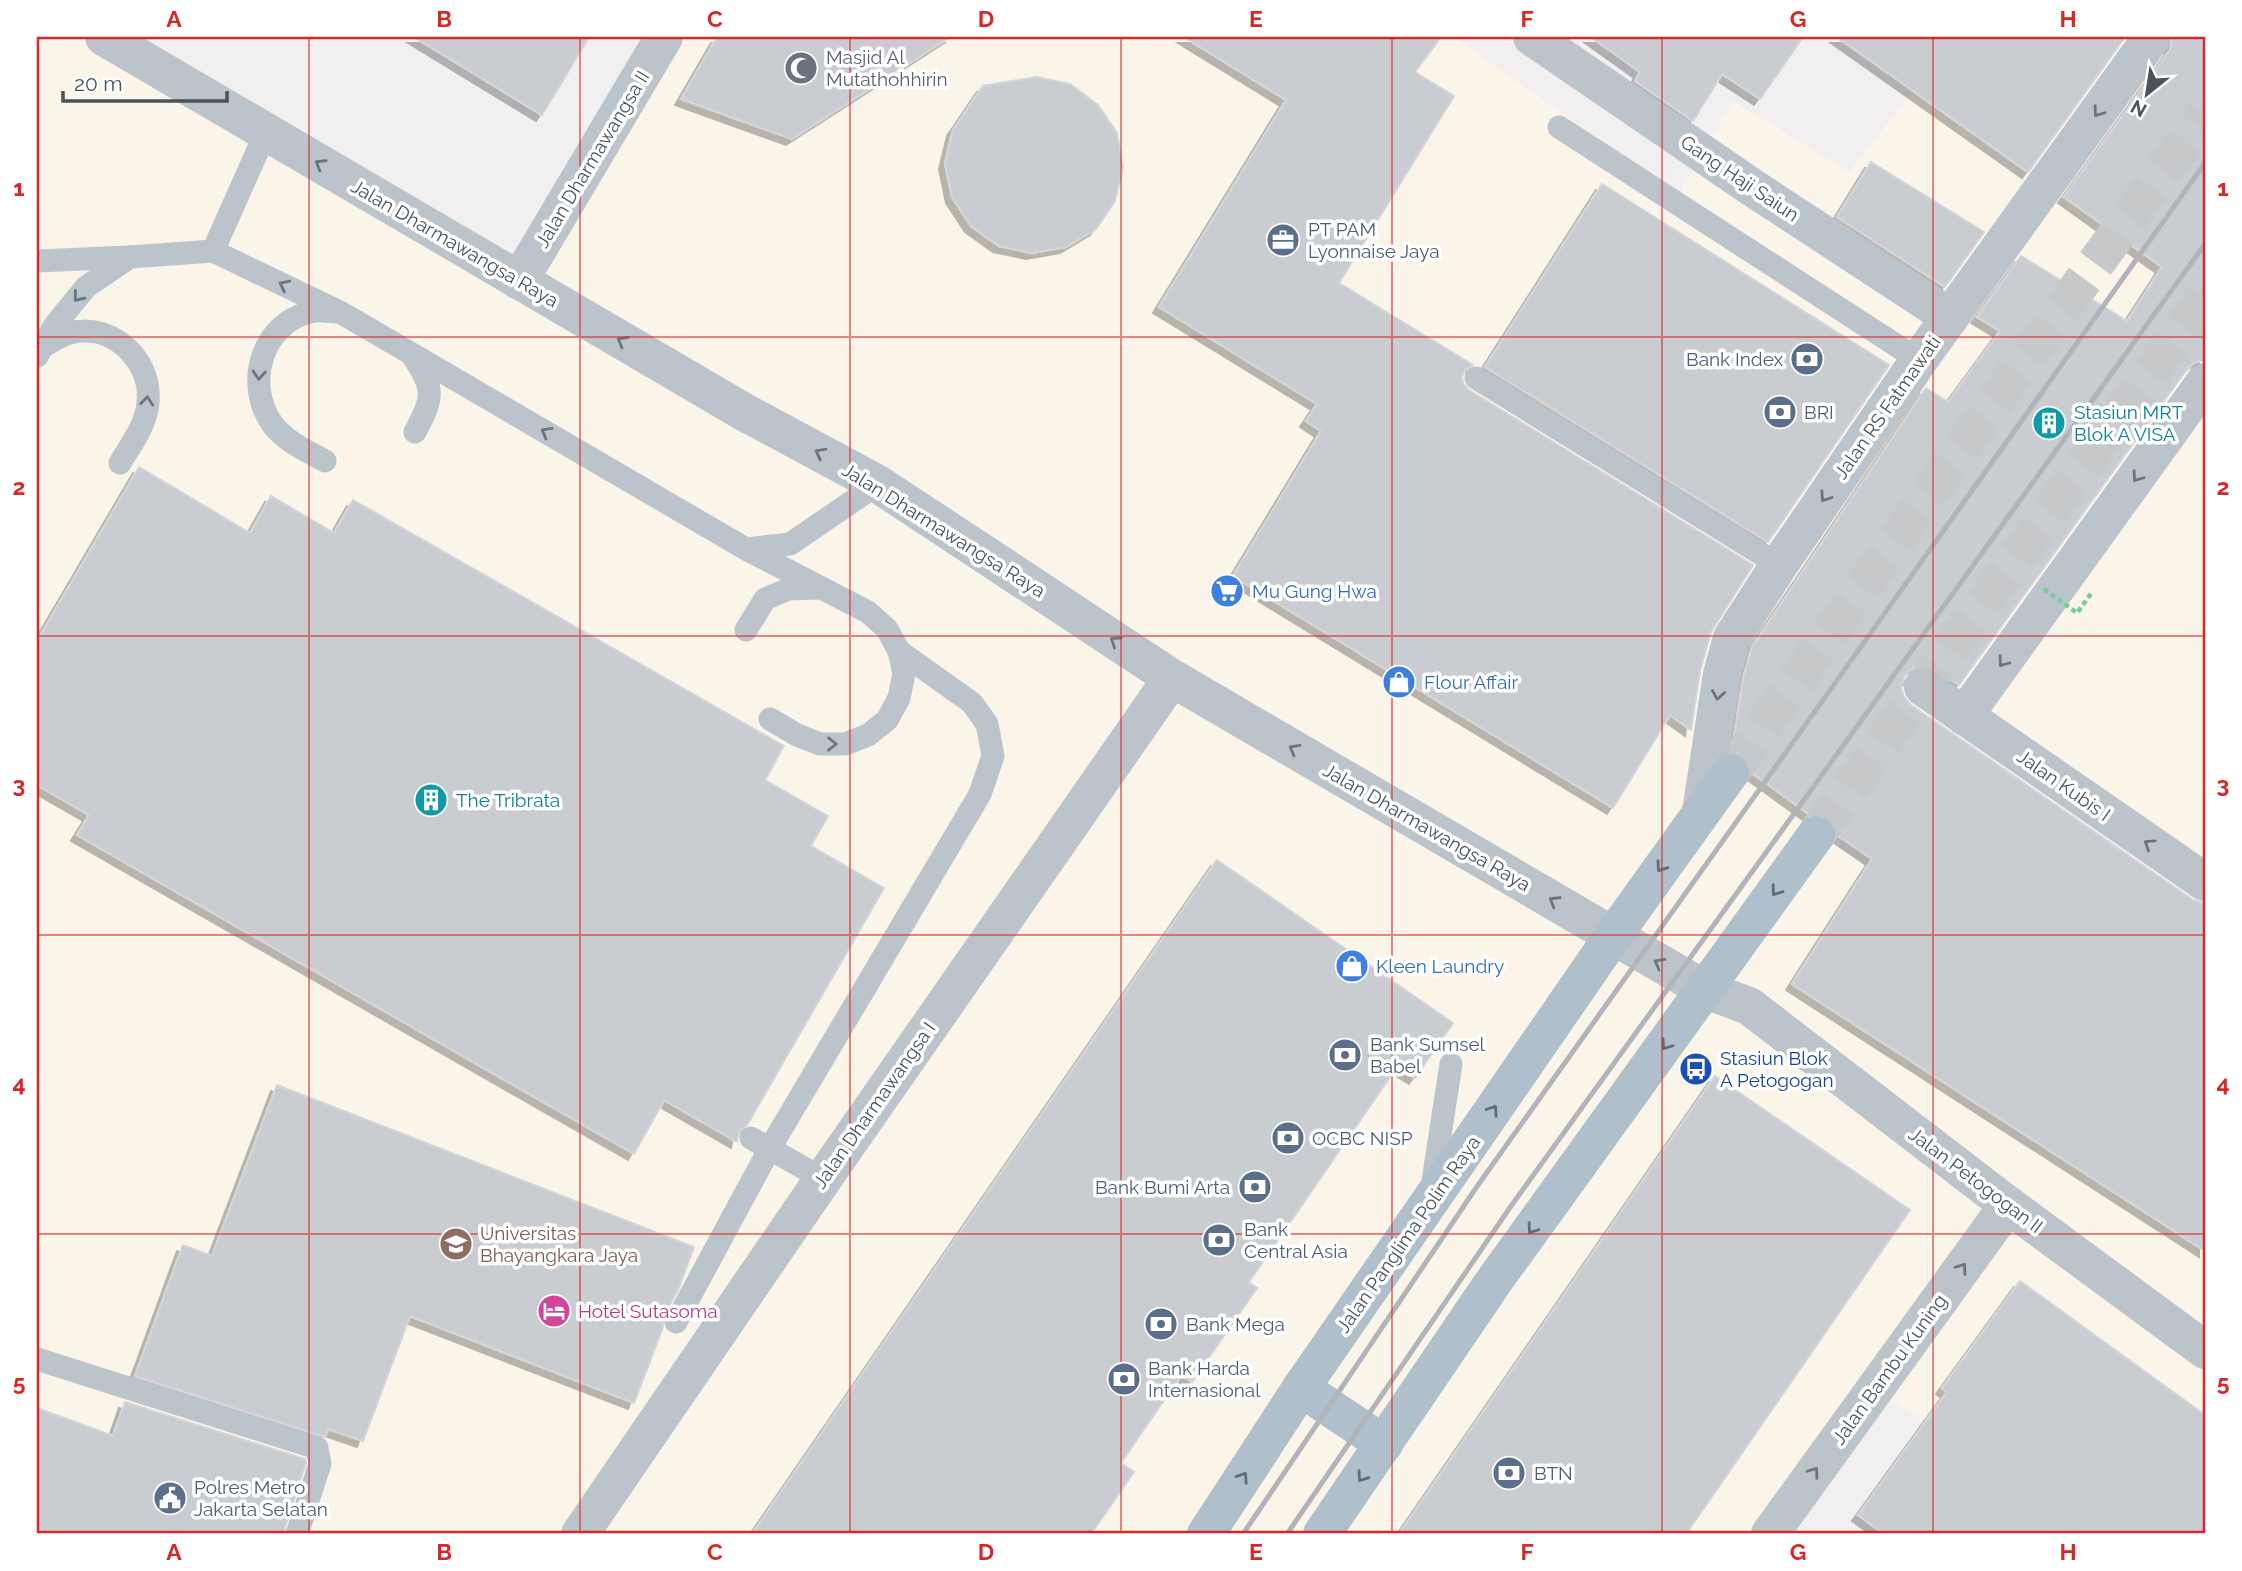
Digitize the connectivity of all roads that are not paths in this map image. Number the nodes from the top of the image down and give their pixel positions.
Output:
1 (104, 37) edge
2 (664, 37) edge
3 (1532, 37) edge
4 (2152, 37) edge
5 (1559, 127) dead end
6 (266, 132) junction
7 (213, 251) junction
8 (130, 257) junction
9 (37, 261) edge
10 (519, 281) junction
11 (340, 312) junction
12 (1950, 317) junction
13 (40, 351) edge
14 (411, 353) junction
15 (1919, 360) junction
16 (1476, 378) dead end
17 (2205, 382) edge
18 (415, 432) dead end
19 (325, 461) dead end
20 (120, 463) dead end
21 (878, 484) junction
22 (746, 549) junction
23 (1779, 565) junction
24 (822, 588) junction
25 (746, 630) dead end
26 (899, 650) junction
27 (1172, 678) junction
28 (1923, 687) dead end
29 (1964, 716) junction
30 (769, 719) dead end
31 (1730, 773) tunnel mouth
32 (1701, 812) junction
33 (1816, 835) tunnel mouth
34 (2205, 882) edge
35 (1613, 936) junction
36 (1732, 952) junction
37 (1706, 990) junction
38 (1749, 1006) junction
39 (1451, 1064) dead end
40 (761, 1143) junction
41 (822, 1179) junction
42 (1430, 1204) junction
43 (2008, 1205) junction
44 (676, 1322) dead end
45 (2205, 1350) edge
46 (37, 1359) edge
47 (1301, 1388) junction
48 (1384, 1444) junction
49 (1776, 1532) edge
50 (297, 1534) edge
51 (580, 1534) edge
52 (1206, 1534) edge
53 (1322, 1534) edge

1 - 6 street, Jalan Dharmawangsa Raya
2 - 10 street, Jalan Dharmawangsa II
3 - 12 street, Gang Haji Saiun
4 -> 12 street, Jalan RS Fatmawati
5 - 15 lane
6 - 7 lane
10 -> 6 street, Jalan Dharmawangsa Raya
7 - 8 lane
11 -> 7 lane
8 - 9 lane
8 -> 13 lane
21 -> 10 street, Jalan Dharmawangsa Raya
11 - 14 lane
11 -> 19 lane
12 - 15 street, Jalan RS Fatmawati
20 -> 13 lane
14 - 18 lane
22 -> 14 lane
15 -> 23 street, Jalan RS Fatmawati
16 - 23 lane
17 -> 29 street
21 - 22 lane
27 -> 21 street, Jalan Dharmawangsa Raya
22 - 24 lane
23 -> 32 street, Jalan RS Fatmawati
24 - 25 lane
24 - 26 lane
30 -> 26 lane
26 - 40 lane
35 -> 27 street, Jalan Dharmawangsa Raya
27 - 41 street, Jalan Dharmawangsa I
28 - 29 street, Jalan Kubis I
34 -> 29 street, Jalan Kubis I
31 - 32 main road, Jalan RS Fatmawati
32 -> 35 main road, Jalan RS Fatmawati
33 -> 36 main road
37 -> 35 street, Jalan Dharmawangsa Raya
42 -> 35 main road, Jalan Panglima Polim Raya
36 - 37 main road
36 - 38 street
37 - 38 street, Jalan Petogogan II
37 -> 48 main road
38 - 43 street, Jalan Petogogan II
39 - 42 lane
40 - 41 lane
40 - 44 lane
41 - 51 street, Jalan Dharmawangsa I
42 - 47 main road, Jalan Panglima Polim Raya
43 - 45 street, Jalan Petogogan II
49 -> 43 street, Jalan Bambu Kuning
46 - 50 lane
47 - 48 main road
52 -> 47 main road, Jalan Panglima Polim Raya
48 -> 53 main road

